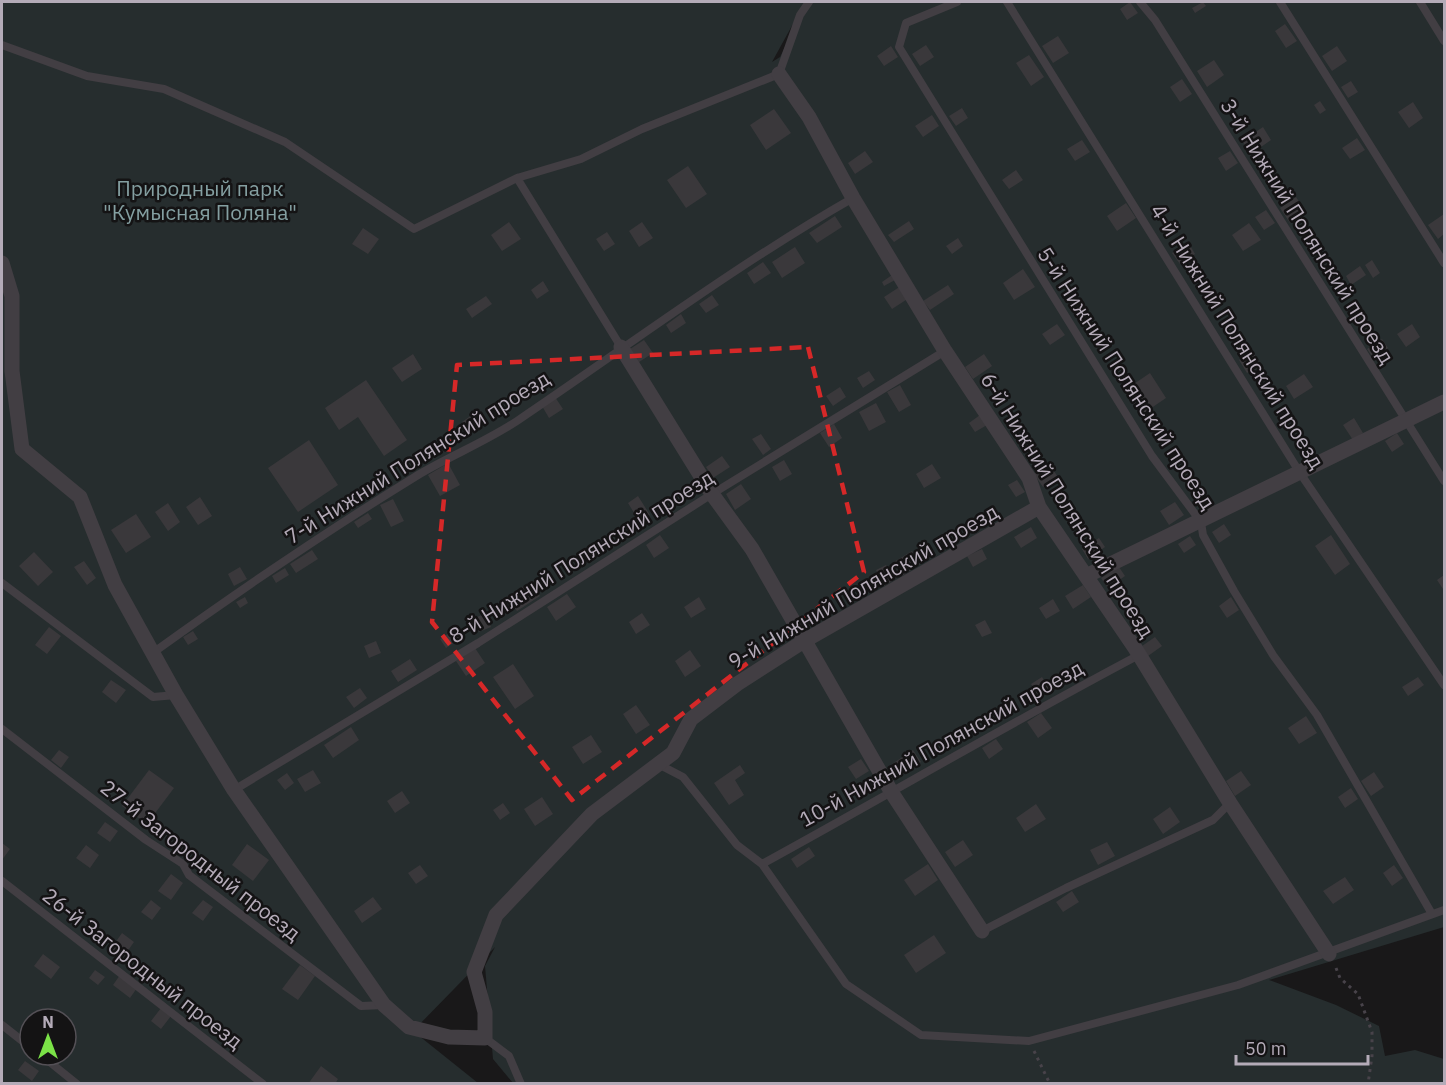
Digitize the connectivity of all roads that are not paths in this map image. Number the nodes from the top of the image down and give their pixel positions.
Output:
1 (809, 2) edge
2 (957, 2) edge
3 (1007, 2) edge
4 (1140, 2) edge
5 (1280, 2) edge
6 (1420, 2) edge
7 (1444, 40) edge
8 (2, 45) edge
9 (779, 74) junction
10 (517, 178) junction
11 (853, 198) junction
12 (2, 263) edge
13 (1444, 263) edge
14 (621, 347) junction
15 (945, 351) junction
16 (1444, 402) edge
17 (1404, 420) junction
18 (1300, 473) junction
19 (1444, 481) edge
20 (712, 495) junction
21 (1040, 507) junction
22 (1201, 522) junction
23 (1086, 576) junction
24 (2, 584) edge
25 (804, 641) junction
26 (154, 652) junction
27 (1139, 655) junction
28 (1444, 685) edge
29 (176, 694) junction
30 (2, 729) edge
31 (657, 764) junction
32 (234, 790) junction
33 (892, 793) junction
34 (1230, 803) junction
35 (762, 864) junction
36 (2, 881) edge
37 (1444, 910) edge
38 (1432, 914) junction
39 (982, 930) joint
40 (1329, 954) junction
41 (384, 1005) junction
42 (2, 1025) edge
43 (18, 1038) edge
44 (485, 1038) junction
45 (56, 1067) edge
46 (77, 1083) edge
47 (263, 1083) edge
48 (520, 1083) edge

1 - 9 lane
2 - 22 lane, 5-й Нижний Полянский проезд
3 - 18 lane, 4-й Нижний Полянский проезд
4 - 17 lane, 3-й Нижний Полянский проезд
5 - 13 lane
6 - 7 lane
8 - 10 lane
9 - 10 lane
9 - 11 street, 6-й Нижний Полянский проезд
10 - 14 lane
11 - 14 lane, 7-й Нижний Полянский проезд
11 - 15 street, 6-й Нижний Полянский проезд
12 - 26 street
14 - 20 street
14 - 26 lane, 7-й Нижний Полянский проезд
15 - 20 lane, 8-й Нижний Полянский проезд
15 - 21 street, 6-й Нижний Полянский проезд
16 - 17 street
17 - 18 street
17 - 19 lane, 3-й Нижний Полянский проезд
18 - 22 street
18 - 28 lane, 4-й Нижний Полянский проезд
20 - 25 street
20 - 32 lane, 8-й Нижний Полянский проезд
21 - 23 street, 6-й Нижний Полянский проезд
21 - 25 street, 9-й Нижний Полянский проезд
22 - 23 street
22 - 38 lane, 5-й Нижний Полянский проезд
23 - 27 street, 6-й Нижний Полянский проезд
24 - 29 lane
25 - 31 street, 9-й Нижний Полянский проезд
25 - 33 street
26 - 29 street
27 - 33 lane, 10-й Нижний Полянский проезд
27 - 34 street, 6-й Нижний Полянский проезд
29 - 32 street
30 - 41 lane, 27-й Загородный проезд
31 - 35 lane
31 - 44 street, 9-й Нижний Полянский проезд
32 - 41 street
33 - 35 lane, 10-й Нижний Полянский проезд
33 - 39 street
34 - 39 lane
34 - 40 street, 6-й Нижний Полянский проезд
35 - 40 lane
36 - 47 lane, 26-й Загородный проезд
37 - 38 lane
38 - 40 lane
41 - 44 street
42 - 43 lane
44 - 48 lane
45 - 46 lane

